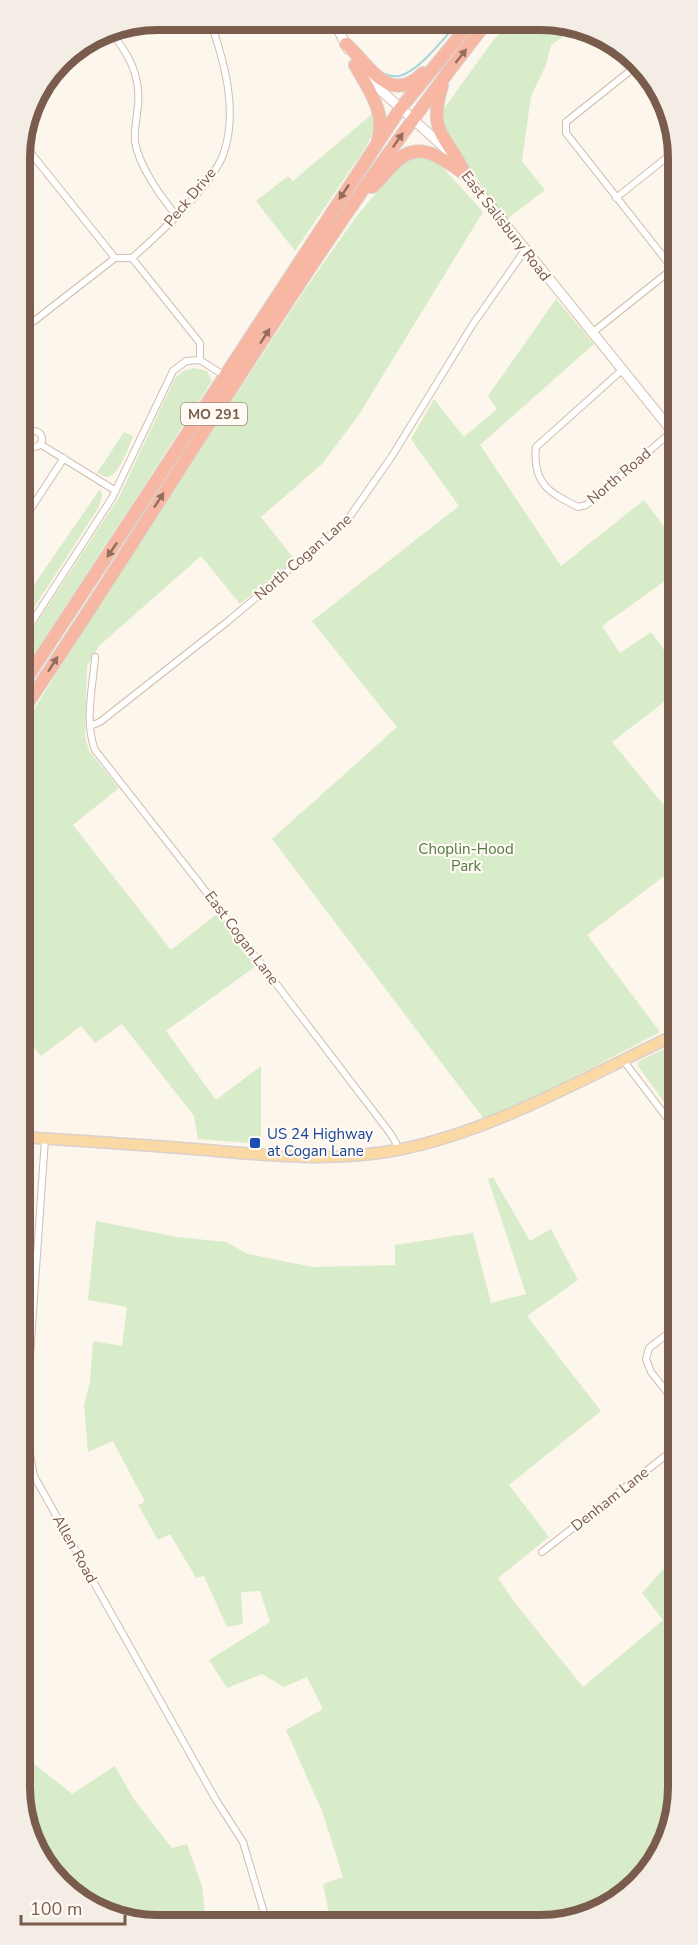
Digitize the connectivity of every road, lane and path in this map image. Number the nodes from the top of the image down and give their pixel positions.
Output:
1 (213, 30) edge
2 (339, 30) edge
3 (465, 30) edge
4 (481, 30) edge
5 (115, 38) edge
6 (454, 43) junction
7 (346, 44) junction
8 (355, 65) junction
9 (632, 68) edge
10 (445, 75) junction
11 (400, 109) junction
12 (412, 119) junction
13 (30, 152) edge
14 (372, 152) junction
15 (668, 156) edge
16 (466, 175) junction
17 (616, 198) junction
18 (351, 207) junction
19 (176, 215) junction
20 (525, 250) junction
21 (116, 258) junction
22 (132, 258) junction
23 (668, 260) edge
24 (668, 272) edge
25 (30, 324) edge
26 (592, 333) junction
27 (200, 360) junction
28 (622, 370) junction
29 (225, 376) junction
30 (668, 424) edge
31 (668, 438) edge
32 (40, 444) dead end
33 (64, 458) junction
34 (116, 491) junction
35 (30, 510) edge
36 (30, 625) edge
37 (95, 657) dead end
38 (30, 673) edge
39 (30, 699) edge
40 (90, 726) junction
41 (668, 1038) edge
42 (623, 1060) junction
43 (668, 1119) edge
44 (30, 1138) edge
45 (45, 1139) junction
46 (397, 1150) junction
47 (668, 1334) edge
48 (30, 1356) edge
49 (668, 1393) edge
50 (668, 1454) edge
51 (30, 1455) edge
52 (542, 1552) dead end
53 (265, 1915) edge

1 - 19 street, Peck Drive
2 - 7 main road, East Salisbury Road
3 - 6 highway, MO 291
10 -> 4 highway, MO 291
5 - 19 street
6 - 7 highway
6 - 11 highway, MO 291
7 - 8 main road, East Salisbury Road
8 - 11 main road, East Salisbury Road
8 - 14 highway
9 - 17 street
10 - 12 highway, MO 291
10 - 16 highway
11 - 12 main road, East Salisbury Road
11 - 14 highway, MO 291
12 - 16 main road, East Salisbury Road
18 -> 12 highway, MO 291
13 - 21 street
14 -> 29 highway, MO 291
15 - 17 street
16 - 18 highway
16 - 20 main road, East Salisbury Road
17 - 23 street
39 -> 18 highway, MO 291
19 - 22 street, Peck Drive
20 - 26 main road, East Salisbury Road
20 - 40 street, North Cogan Lane
21 - 22 street
21 - 25 street
22 - 27 street
24 - 26 street
26 - 28 main road, East Salisbury Road
27 - 29 street
27 - 34 street
28 - 30 main road, East Salisbury Road
28 - 31 street, North Road
29 -> 38 highway, MO 291
32 - 33 street
33 - 34 street
33 - 35 street
34 - 36 street
37 - 40 street
40 - 46 street, East Cogan Lane
41 - 42 main road
42 - 43 street
42 - 46 main road
44 - 45 main road
45 - 46 main road
45 - 48 street, Allen Road
47 - 49 street
50 - 52 street, Denham Lane
51 - 53 street, Allen Road

